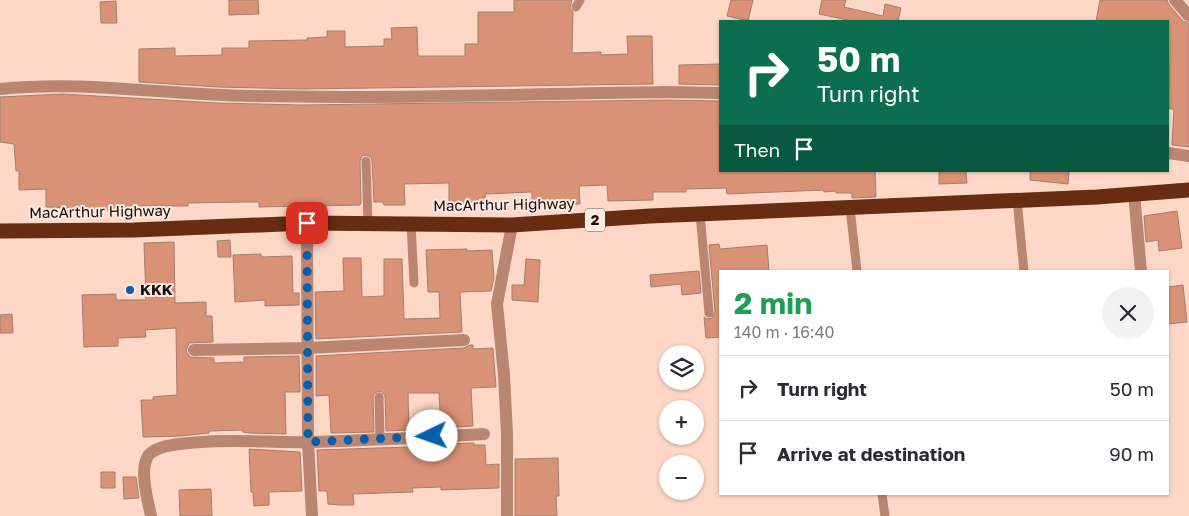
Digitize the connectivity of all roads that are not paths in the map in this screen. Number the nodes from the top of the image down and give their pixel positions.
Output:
1 (1175, 0) edge
2 (1189, 16) edge
3 (0, 89) edge
4 (719, 93) edge
5 (1169, 153) edge
6 (1189, 156) edge
7 (366, 161) dead end
8 (1189, 190) edge
9 (1134, 194) junction
10 (1017, 200) junction
11 (850, 208) junction
12 (700, 214) junction
13 (307, 223) junction
14 (368, 223) junction
15 (411, 224) junction
16 (512, 225) junction
17 (0, 231) edge
18 (857, 270) edge
19 (1024, 270) edge
20 (1141, 270) edge
21 (414, 283) dead end
22 (709, 313) dead end
23 (464, 340) dead end
24 (308, 348) junction
25 (194, 350) dead end
26 (379, 396) dead end
27 (484, 434) dead end
28 (380, 439) junction
29 (308, 442) junction
30 (882, 495) edge
31 (151, 516) edge
32 (312, 516) edge
33 (507, 516) edge
34 (885, 516) edge

1 - 2 street
3 - 4 street
5 - 6 street
7 - 14 lane
8 - 9 highway, MacArthur Highway / 2
9 - 10 highway, MacArthur Highway / 2
9 - 20 street
10 - 11 highway, MacArthur Highway / 2
10 - 19 lane
11 - 12 highway, MacArthur Highway / 2
11 - 18 lane
12 - 16 highway, MacArthur Highway / 2
12 - 22 lane
13 - 14 highway, MacArthur Highway / 2
13 - 17 highway, MacArthur Highway / 2
13 - 24 street
14 - 15 highway, MacArthur Highway / 2
15 - 16 highway, MacArthur Highway / 2
15 - 21 lane
16 - 33 street
23 - 24 street
24 - 25 street
24 - 29 street
26 - 28 lane
27 - 28 street
28 - 29 street
29 - 31 street
29 - 32 street
30 - 34 lane

